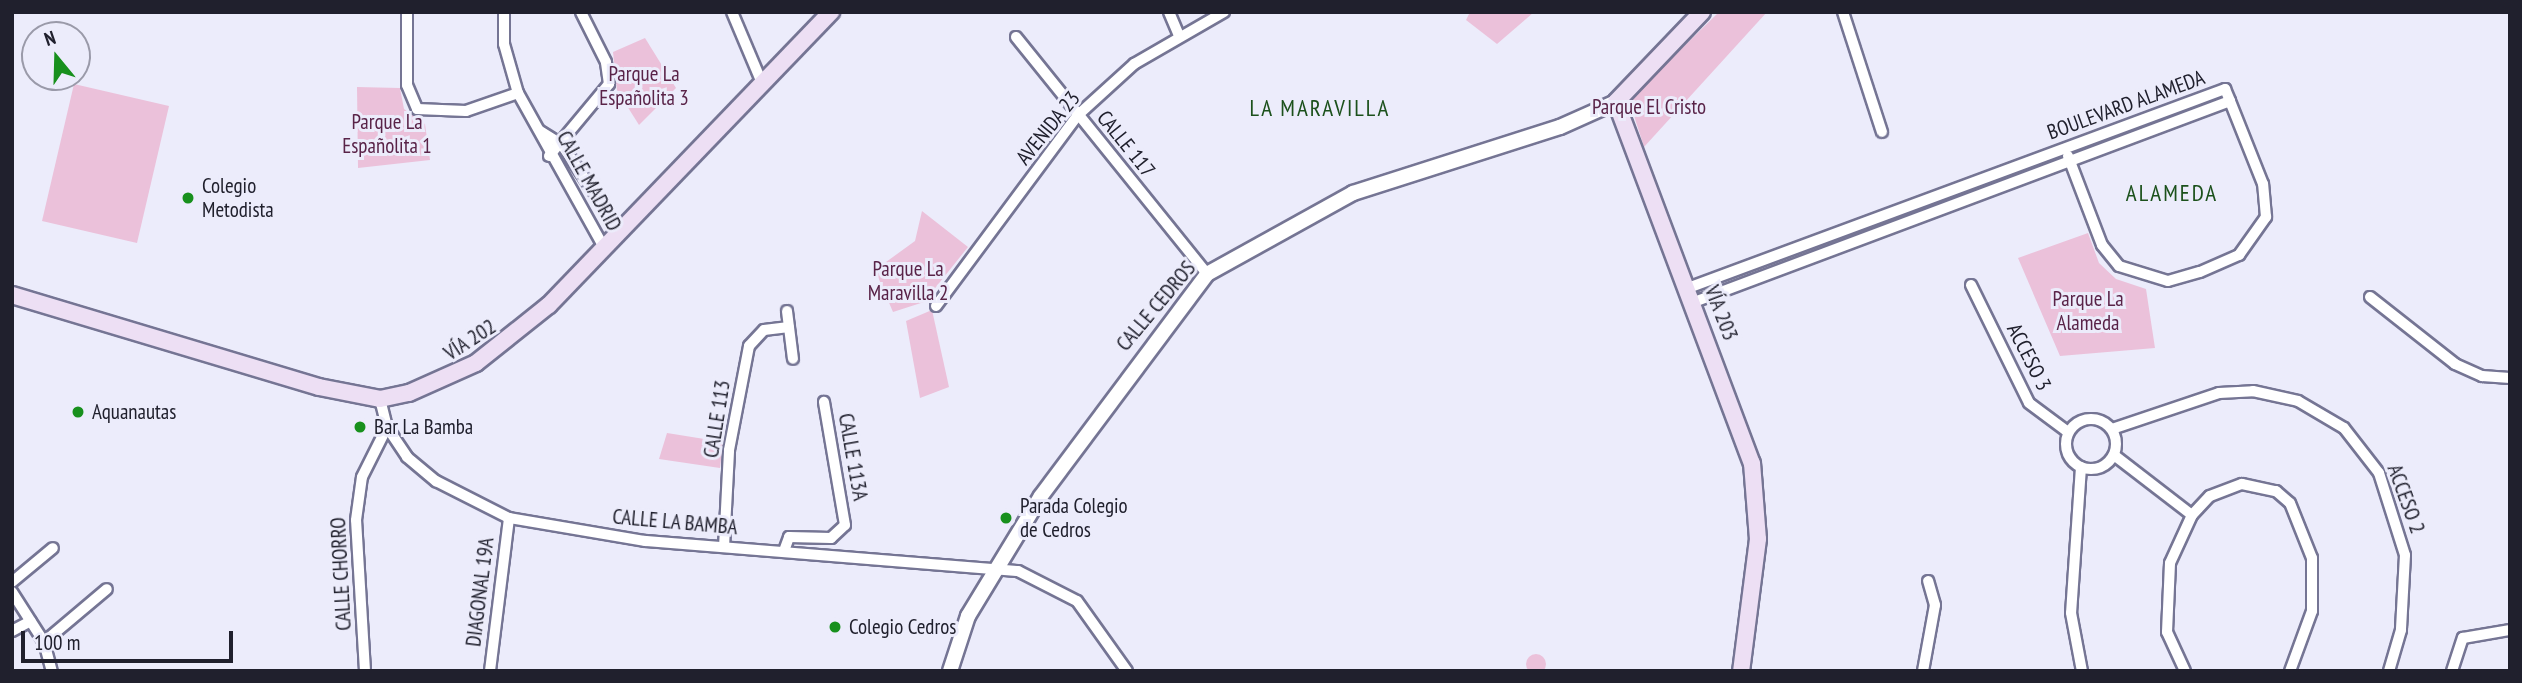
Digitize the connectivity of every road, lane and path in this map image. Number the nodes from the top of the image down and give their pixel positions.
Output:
1 (408, 12) edge
2 (504, 12) edge
3 (581, 12) edge
4 (732, 12) edge
5 (831, 12) edge
6 (1169, 12) edge
7 (1191, 12) edge
8 (1224, 12) edge
9 (1702, 12) edge
10 (1843, 12) edge
11 (1196, 24) junction
12 (1179, 34) junction
13 (1016, 37) dead end
14 (762, 83) junction
15 (518, 93) junction
16 (2230, 101) junction
17 (1616, 102) junction
18 (1078, 115) junction
19 (540, 131) junction
20 (1882, 132) dead end
21 (562, 145) junction
22 (2065, 148) junction
23 (549, 156) junction
24 (2070, 161) junction
25 (1945, 192) junction
26 (1950, 206) junction
27 (621, 232) junction
28 (1820, 239) junction
29 (605, 249) junction
30 (1825, 253) junction
31 (1207, 274) junction
32 (1971, 285) dead end
33 (12, 295) edge
34 (1691, 295) junction
35 (2370, 298) dead end
36 (936, 306) dead end
37 (787, 312) dead end
38 (789, 327) junction
39 (793, 359) dead end
40 (2510, 378) edge
41 (380, 399) junction
42 (824, 402) dead end
43 (387, 427) junction
44 (2112, 429) junction
45 (2068, 432) junction
46 (2113, 455) junction
47 (2081, 467) junction
48 (2192, 515) junction
49 (509, 517) junction
50 (724, 547) junction
51 (53, 548) dead end
52 (784, 551) junction
53 (993, 569) junction
54 (1928, 581) dead end
55 (12, 582) edge
56 (107, 589) dead end
57 (12, 592) edge
58 (31, 621) junction
59 (2510, 630) edge
60 (12, 631) edge
61 (44, 642) junction
62 (52, 671) edge
63 (365, 671) edge
64 (490, 671) edge
65 (950, 671) edge
66 (1128, 671) edge
67 (1741, 671) edge
68 (1923, 671) edge
69 (2082, 671) edge
70 (2185, 671) edge
71 (2290, 671) edge
72 (2389, 671) edge
73 (2452, 671) edge

1 - 15 street
2 - 15 street, CALLE MADRID
3 - 21 street
4 - 14 street
5 - 14 main road, VÍA 202
6 - 12 street
7 - 11 street
8 - 11 street, AVENIDA 23
9 - 17 main road
10 - 20 street
11 - 12 street, AVENIDA 23
12 - 18 street, AVENIDA 23
13 - 18 street, CALLE 117
14 - 27 main road, VÍA 202
15 - 19 street, CALLE MADRID
16 - 22 street, BOULEVARD ALAMEDA
16 - 24 street, BOULEVARD ALAMEDA
16 - 24 street
17 - 31 street, CALLE CEDROS
17 - 34 main road, VÍA 203
18 - 31 street, CALLE 117
18 - 36 street, AVENIDA 23
19 - 21 street, CALLE MADRID
19 - 23 street, CALLE MADRID
21 - 23 street
21 - 27 street, CALLE MADRID
22 - 24 street
22 - 25 street, BOULEVARD ALAMEDA
23 - 29 street, CALLE MADRID
24 - 26 street, BOULEVARD ALAMEDA
25 - 26 street
25 - 28 street, BOULEVARD ALAMEDA
26 - 30 street, BOULEVARD ALAMEDA
27 - 29 main road, VÍA 202
28 - 30 street
28 - 34 street, BOULEVARD ALAMEDA
29 - 41 main road, VÍA 202
30 - 34 street, BOULEVARD ALAMEDA
31 - 53 street, CALLE CEDROS
32 - 45 street, ACCESO 3
33 - 41 main road, VÍA 202
34 - 67 main road, VÍA 203
35 - 40 street
37 - 38 street
38 - 39 street
38 - 50 street, CALLE 113
41 - 43 street
42 - 52 street, CALLE 113A
43 - 49 street, CALLE LA BAMBA
43 - 63 street, CALLE CHORRO
44 - 45 street
44 - 46 street
44 - 72 street, ACCESO 2
45 - 47 street
46 - 47 street
46 - 48 street
47 - 69 street
48 - 70 street
48 - 71 street
49 - 50 street, CALLE LA BAMBA
49 - 64 street, DIAGONAL 19A
50 - 52 street, CALLE LA BAMBA
51 - 55 street
52 - 53 street, CALLE LA BAMBA
53 - 65 street, CALLE CEDROS
53 - 66 street, CALLE LA BAMBA
54 - 68 street
56 - 61 street
57 - 58 street
58 - 60 street
58 - 61 street
59 - 73 street
61 - 62 street

